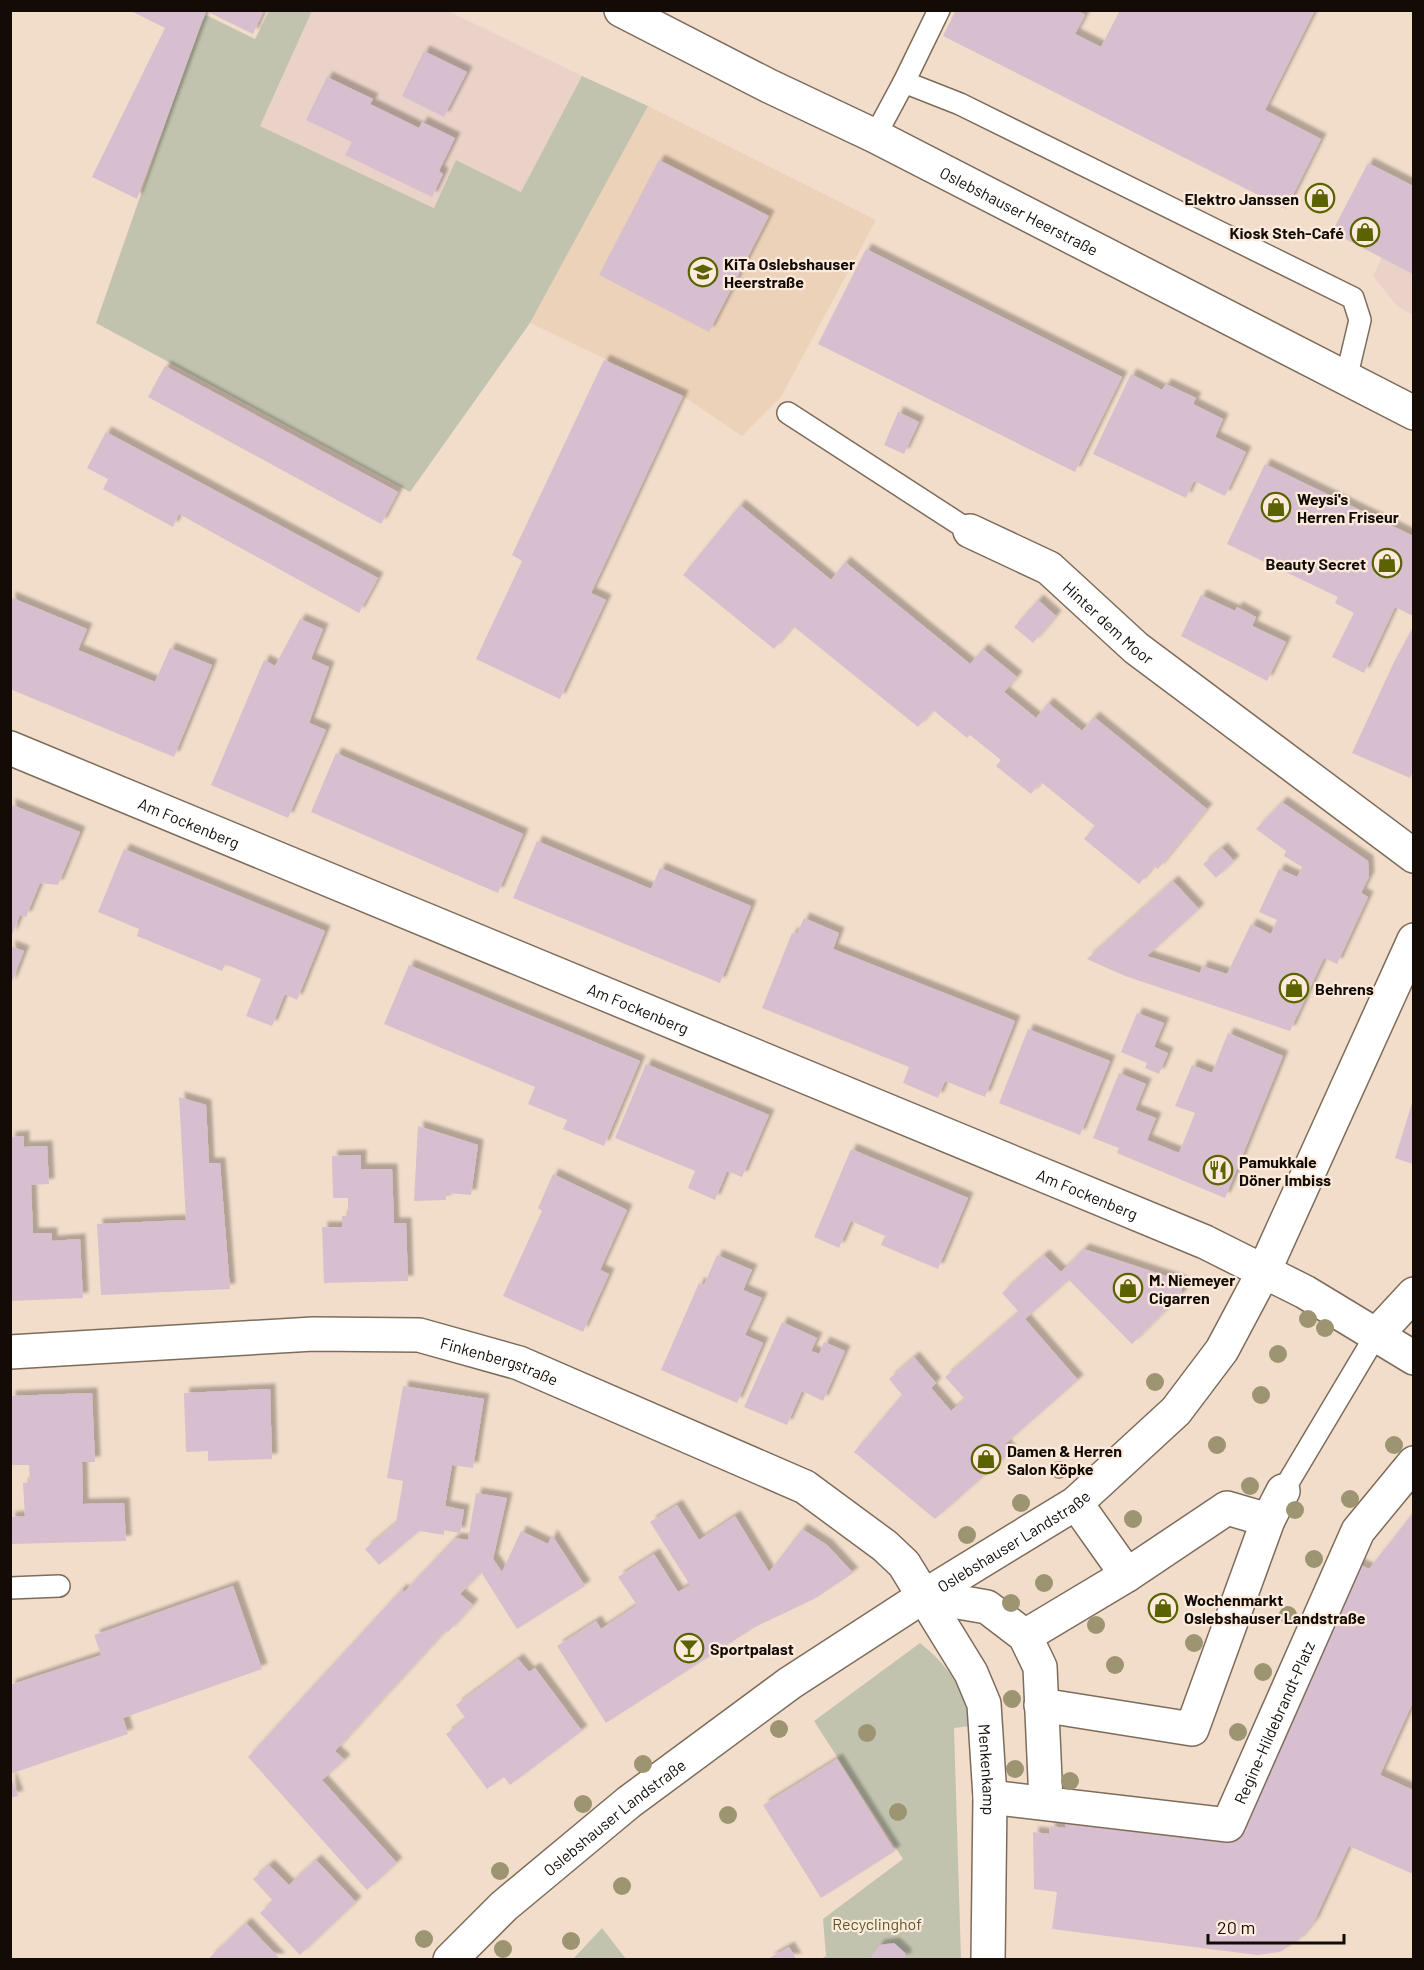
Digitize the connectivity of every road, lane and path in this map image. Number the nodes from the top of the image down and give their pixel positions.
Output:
1 (621, 10) edge
2 (939, 10) edge
3 (903, 81) junction
4 (875, 136) junction
5 (1346, 379) junction
6 (788, 413) dead end
7 (1413, 413) edge
8 (970, 531) joint
9 (10, 748) edge
10 (1413, 856) edge
11 (1413, 940) edge
12 (1264, 1271) junction
13 (1413, 1294) edge
14 (1376, 1335) junction
15 (10, 1352) edge
16 (1413, 1358) edge
17 (1413, 1463) edge
18 (1283, 1491) joint
19 (1076, 1503) junction
20 (1268, 1520) junction
21 (1127, 1575) junction
22 (59, 1586) dead end
23 (10, 1588) edge
24 (924, 1596) junction
25 (1025, 1636) junction
26 (1041, 1705) junction
27 (990, 1797) junction
28 (1046, 1802) junction
29 (450, 1959) edge
30 (988, 1959) edge

1 - 4 street, Oslebshauser Heerstraße
2 - 3 lane
3 - 4 lane
3 - 5 lane
4 - 5 street, Oslebshauser Heerstraße
5 - 7 street, Oslebshauser Heerstraße
6 - 8 lane, Hinter dem Moor
8 - 10 street, Hinter dem Moor
9 - 12 street, Am Fockenberg
11 - 12 street, Oslebshauser Landstraße
12 - 14 street, Am Fockenberg
12 - 19 street, Oslebshauser Landstraße
13 - 14 street
14 - 16 street, Am Fockenberg
14 - 18 lane
15 - 24 street, Finkenbergstraße
17 - 28 street, Regine-Hildebrandt-Platz
18 - 20 street
19 - 21 street
19 - 24 street, Oslebshauser Landstraße
20 - 21 street
20 - 26 street
21 - 25 street
22 - 23 lane
24 - 25 street
24 - 27 street, Menkenkamp
24 - 29 street, Oslebshauser Landstraße
25 - 26 street
26 - 28 street
27 - 28 street, Regine-Hildebrandt-Platz
27 - 30 street, Menkenkamp

